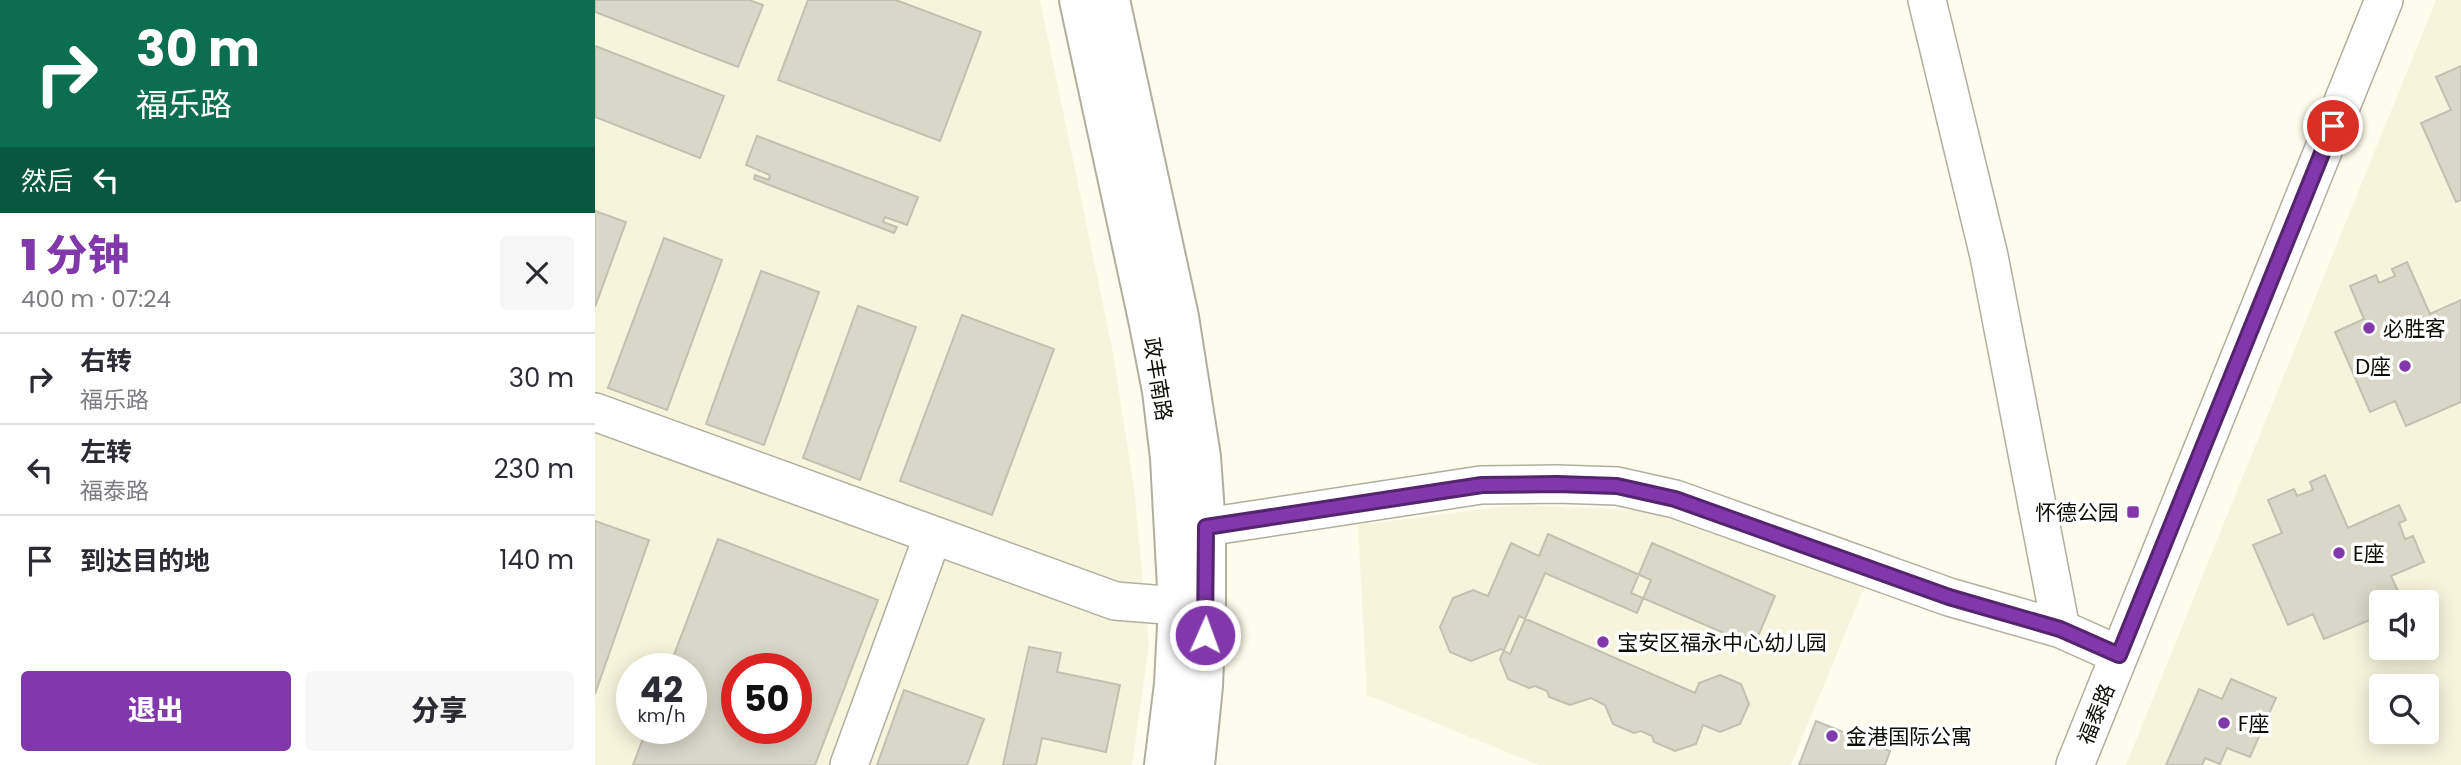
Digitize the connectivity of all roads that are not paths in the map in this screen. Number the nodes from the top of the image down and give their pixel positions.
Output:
1 (1079, 0) edge
2 (1110, 0) edge
3 (1927, 0) edge
4 (2384, 0) edge
5 (595, 412) edge
6 (1206, 527) junction
7 (933, 535) junction
8 (1178, 606) junction
9 (2060, 629) junction
10 (2119, 655) junction
11 (849, 765) edge
12 (1164, 765) edge
13 (1195, 765) edge
14 (2075, 765) edge

1 - 8 main road, 政丰南路
2 - 6 main road, 政丰南路
3 - 9 street
4 - 10 street, 福泰路
5 - 7 street
6 - 9 street
6 - 13 main road, 政丰南路
7 - 8 street
7 - 11 street
8 - 12 main road, 政丰南路
9 - 10 street
10 - 14 street, 福泰路

